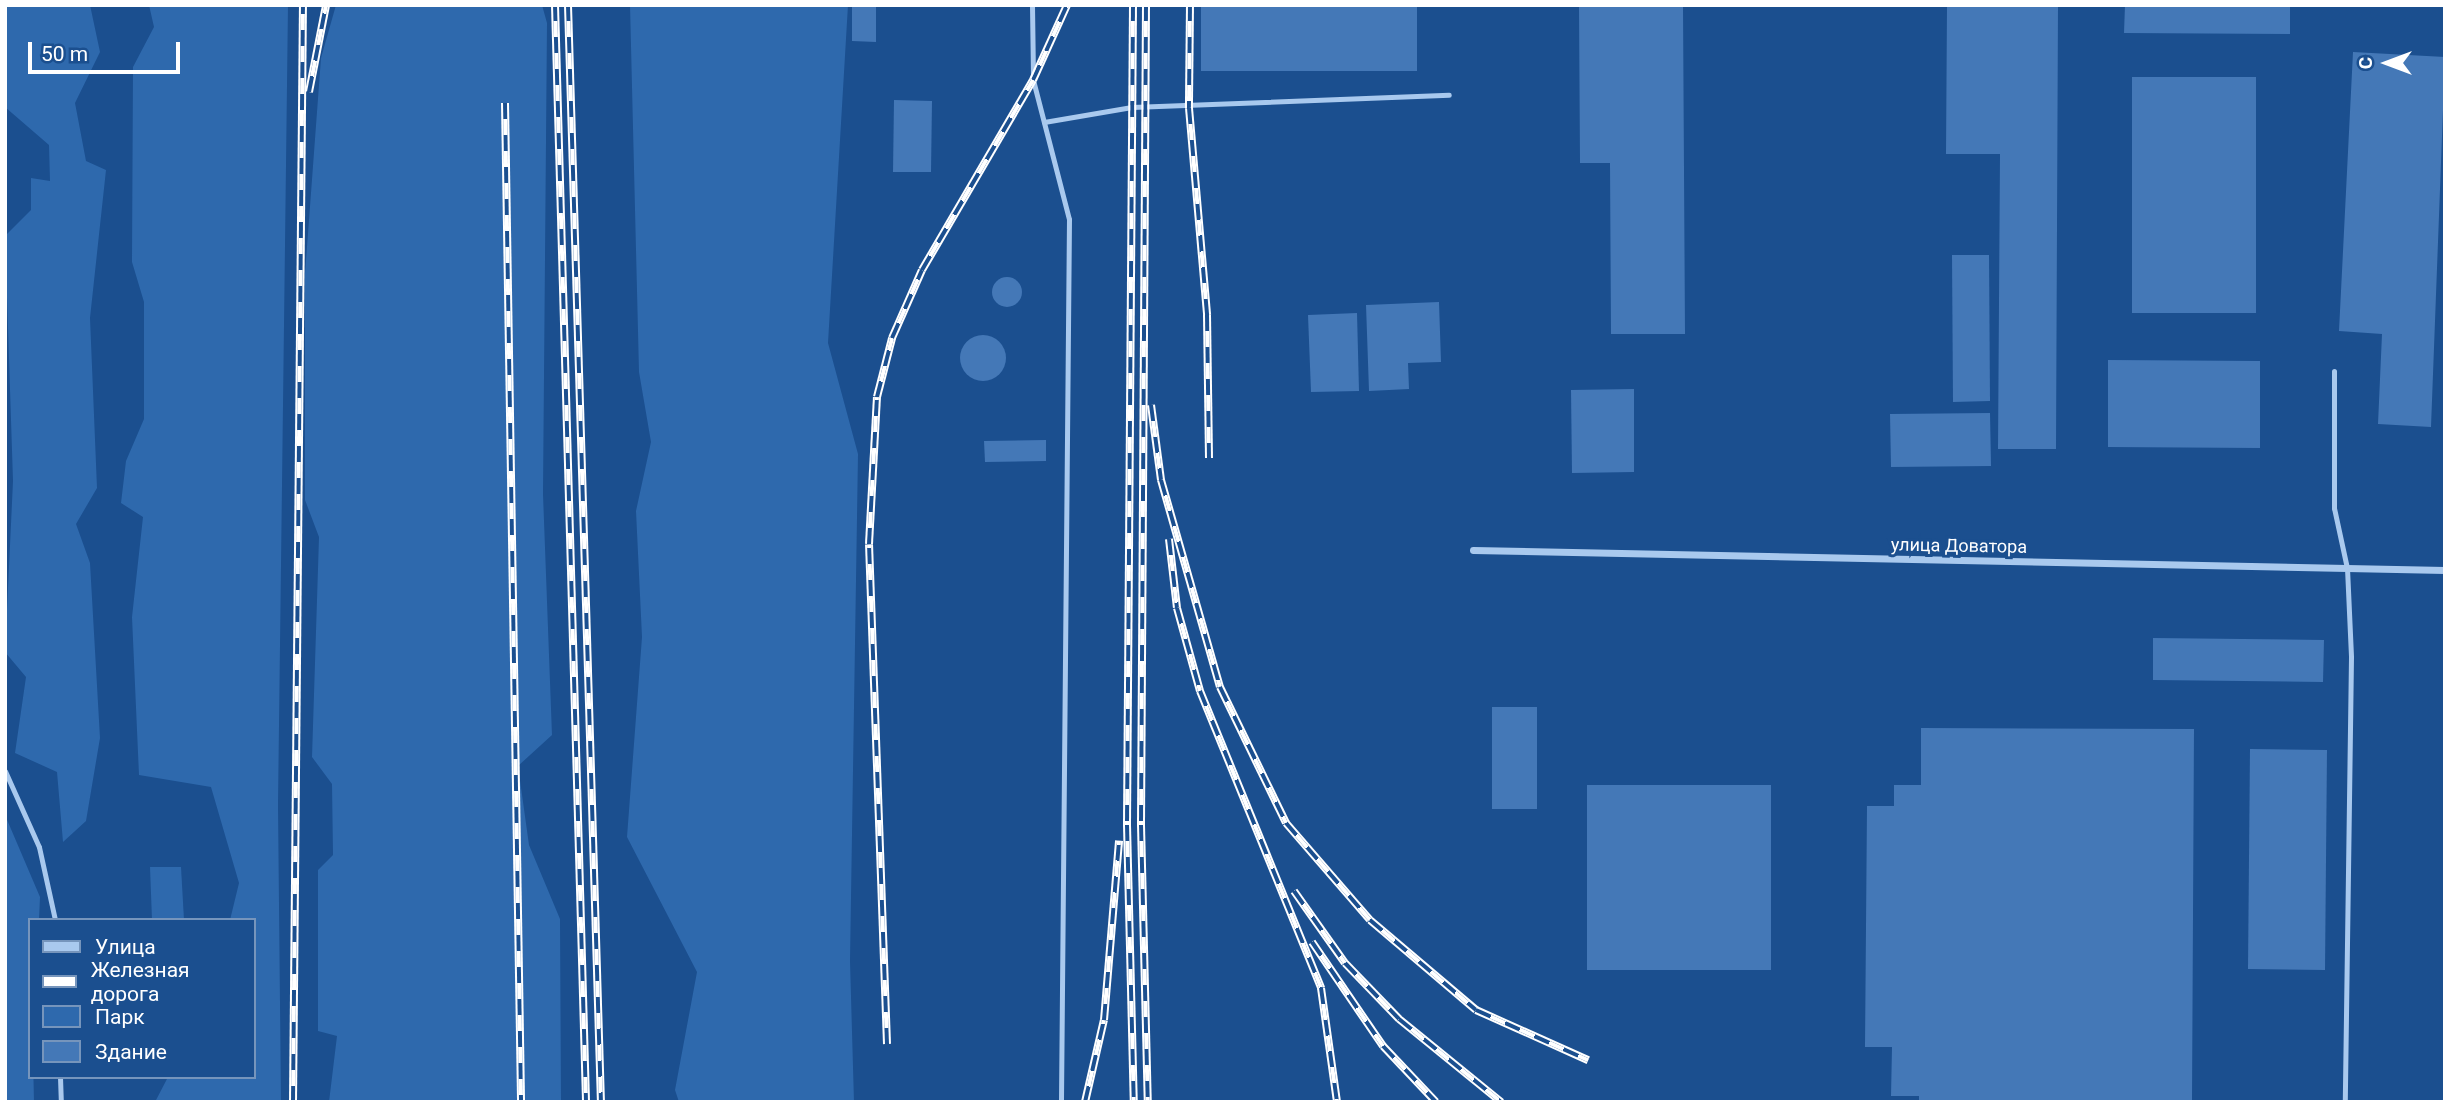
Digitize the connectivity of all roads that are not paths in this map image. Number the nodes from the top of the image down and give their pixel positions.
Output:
1 (1032, 5) edge
2 (1450, 95) dead end
3 (1044, 122) junction
4 (2334, 371) dead end
5 (1473, 550) dead end
6 (2347, 568) junction
7 (2445, 570) edge
8 (5, 771) edge
9 (55, 918) edge
10 (60, 1079) edge
11 (61, 1102) edge
12 (1061, 1102) edge
13 (2345, 1102) edge

1 - 3 lane
2 - 3 lane
3 - 12 lane
4 - 6 lane
5 - 6 street, улица Доватора
6 - 7 street, улица Доватора
6 - 13 lane
8 - 9 lane
10 - 11 lane

